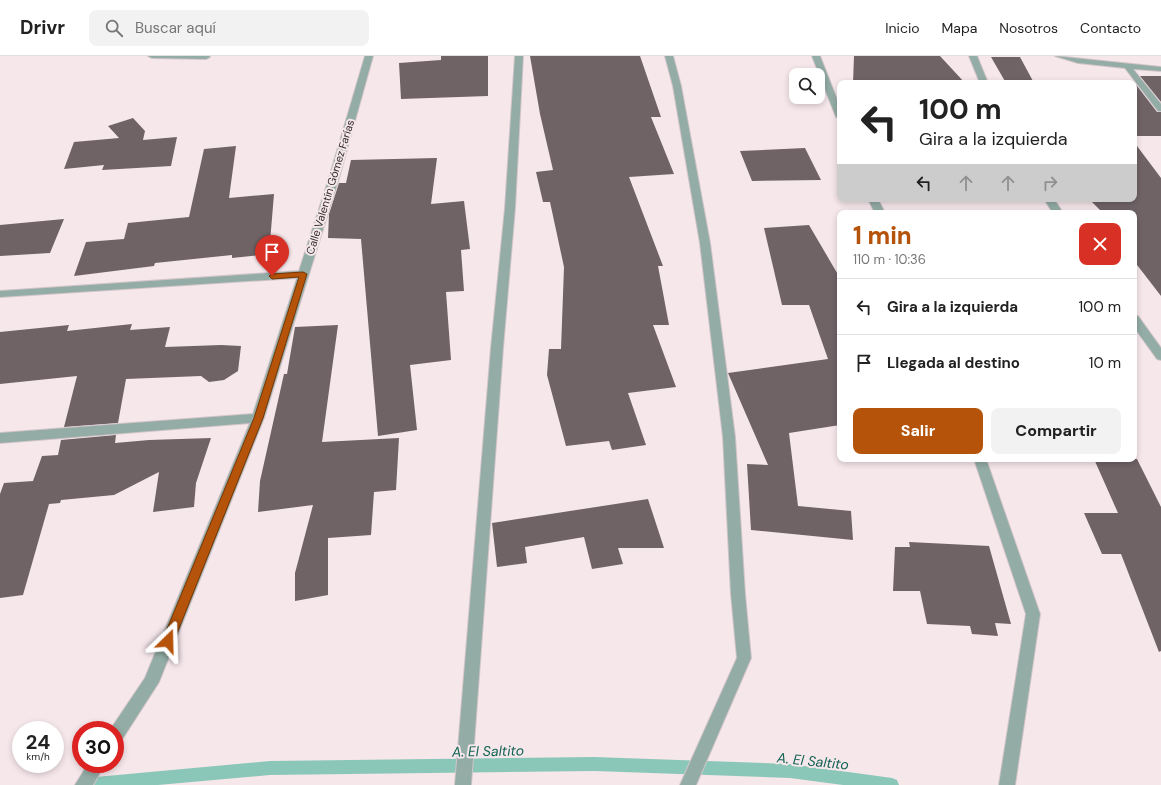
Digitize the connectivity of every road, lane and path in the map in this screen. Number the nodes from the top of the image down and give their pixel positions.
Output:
1 (152, 56) edge
2 (369, 56) edge
3 (519, 56) edge
4 (669, 56) edge
5 (816, 56) edge
6 (973, 56) edge
7 (1059, 56) edge
8 (206, 57) edge
9 (1128, 67) junction
10 (1161, 69) edge
11 (983, 80) edge
12 (837, 109) edge
13 (1161, 109) edge
14 (303, 274) junction
15 (0, 294) edge
16 (1137, 323) edge
17 (1161, 356) edge
18 (258, 418) junction
19 (0, 438) edge
20 (981, 462) edge
21 (124, 722) edge
22 (90, 773) edge
23 (82, 785) edge
24 (463, 785) edge
25 (688, 785) edge
26 (1007, 785) edge

1 - 8 street
2 - 14 street, Calle Valentín Gómez Farías
3 - 24 street
4 - 25 street
5 - 12 street
6 - 11 street
7 - 9 street
9 - 10 street
9 - 13 street
14 - 15 street
14 - 18 street, Calle Valentín Gómez Farías
16 - 17 street
18 - 19 street
18 - 21 street, Calle Valentín Gómez Farías
20 - 26 street
22 - 23 street

